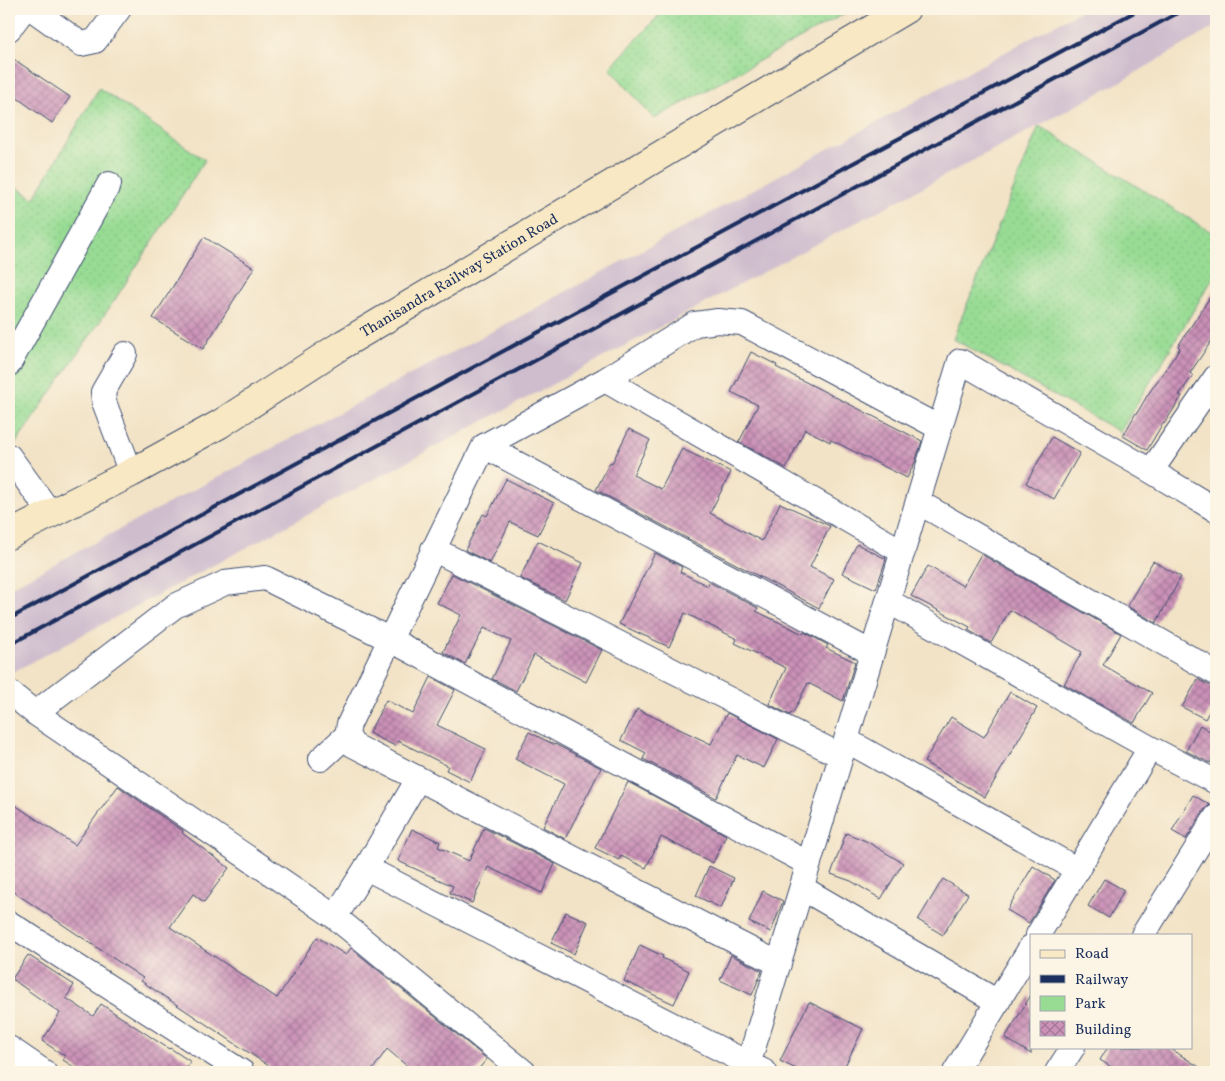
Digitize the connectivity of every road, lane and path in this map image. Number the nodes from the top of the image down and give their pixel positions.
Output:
1 (24, 9) edge
2 (32, 9) edge
3 (119, 9) edge
4 (906, 9) edge
5 (9, 29) edge
6 (109, 184) dead end
7 (125, 354) dead end
8 (9, 364) edge
9 (1216, 377) edge
10 (605, 380) junction
11 (940, 428) junction
12 (484, 446) junction
13 (9, 456) edge
14 (1151, 471) junction
15 (131, 472) junction
16 (918, 502) junction
17 (1216, 510) edge
18 (51, 514) junction
19 (9, 535) edge
20 (433, 549) junction
21 (902, 552) junction
22 (888, 601) junction
23 (390, 639) junction
24 (872, 653) junction
25 (1216, 673) edge
26 (9, 692) edge
27 (36, 713) junction
28 (347, 734) junction
29 (844, 748) junction
30 (1150, 748) junction
31 (321, 760) dead end
32 (418, 779) junction
33 (1216, 782) edge
34 (1216, 817) edge
35 (809, 864) junction
36 (366, 868) junction
37 (1078, 870) junction
38 (802, 888) junction
39 (335, 917) junction
40 (9, 923) edge
41 (1039, 934) edge
42 (1144, 934) edge
43 (1030, 949) edge
44 (779, 964) junction
45 (998, 1002) junction
46 (9, 1048) edge
47 (1072, 1048) edge
48 (753, 1070) edge
49 (44, 1072) edge
50 (242, 1072) edge
51 (524, 1072) edge
52 (955, 1072) edge
53 (1057, 1072) edge

1 - 5 street
2 - 3 street
4 - 15 street, Thanisandra Railway Station Road
6 - 8 street
7 - 15 street
9 - 14 street
10 - 11 street
10 - 12 street
10 - 21 street
11 - 14 street
11 - 16 street
12 - 20 street
12 - 24 street
13 - 18 street
14 - 17 street
15 - 18 street, Thanisandra Railway Station Road
16 - 21 street
16 - 25 street
18 - 19 street, Thanisandra Railway Station Road
20 - 23 street
20 - 29 street
21 - 22 street
22 - 24 street
22 - 30 street
23 - 27 street
23 - 28 street
23 - 35 street
24 - 29 street
26 - 27 street
27 - 39 street
28 - 31 street
28 - 32 street
29 - 35 street
29 - 37 street
30 - 33 street
30 - 37 street
32 - 36 street
32 - 44 street
34 - 42 street
35 - 38 street
36 - 39 street
36 - 48 street
37 - 41 street
38 - 44 street
38 - 45 street
39 - 51 street
40 - 50 street
43 - 45 street
44 - 48 street
45 - 52 street
46 - 49 street
47 - 53 street

